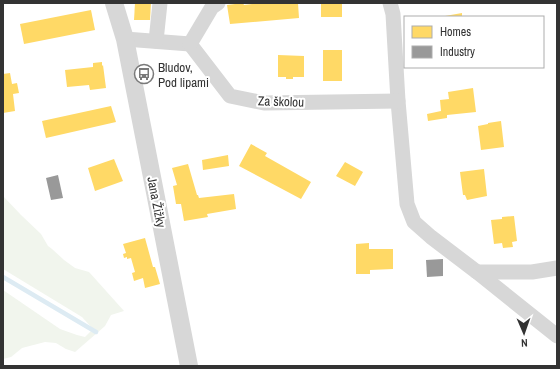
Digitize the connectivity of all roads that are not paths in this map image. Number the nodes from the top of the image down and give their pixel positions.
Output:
1 (114, 3) edge
2 (160, 3) edge
3 (218, 3) edge
4 (390, 3) edge
5 (125, 39) junction
6 (156, 41) junction
7 (190, 44) junction
8 (398, 101) junction
9 (557, 268) edge
10 (477, 272) junction
11 (557, 336) edge
12 (189, 366) edge

1 - 5 street, Jana Žižky
2 - 6 street
3 - 7 street
4 - 8 street
5 - 6 street
5 - 12 street, Jana Žižky
6 - 7 street
7 - 8 street, Za školou
8 - 10 street
9 - 10 street
10 - 11 street

